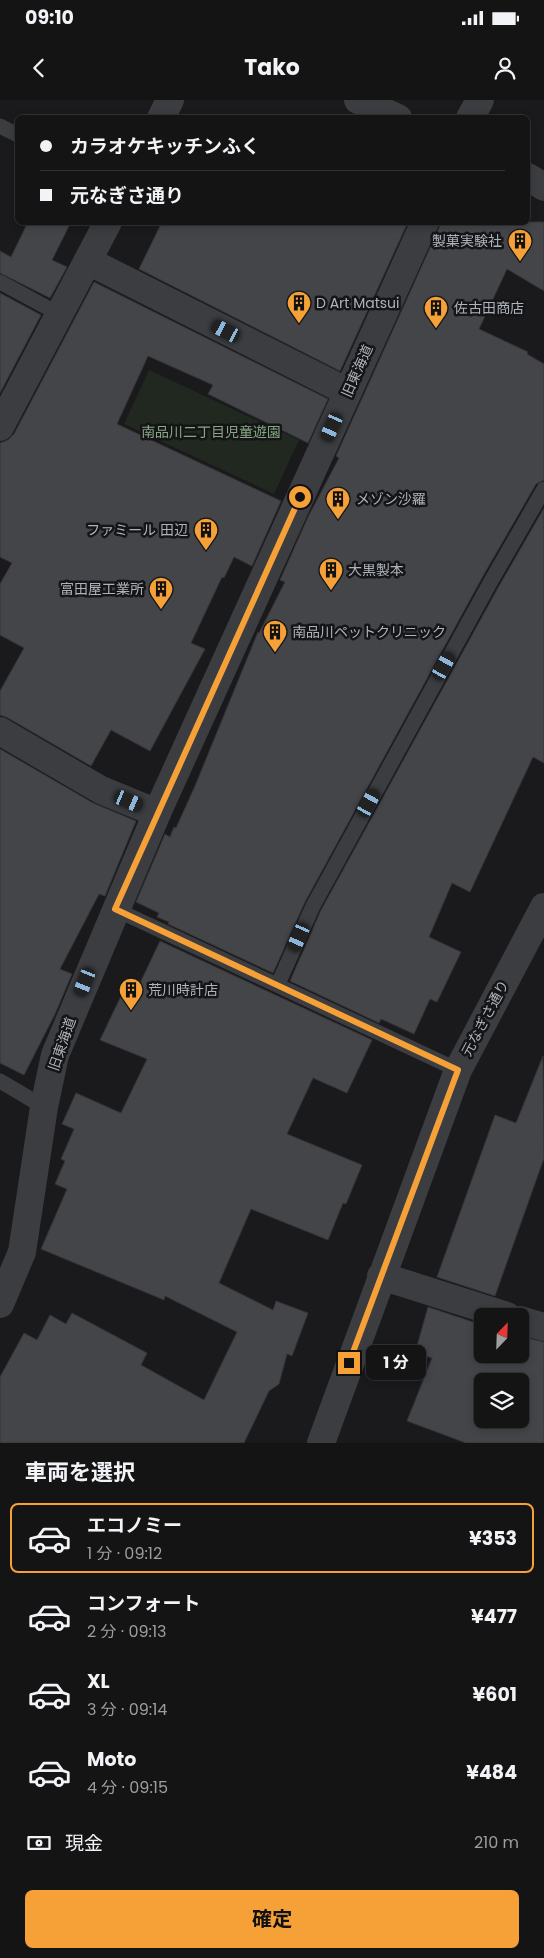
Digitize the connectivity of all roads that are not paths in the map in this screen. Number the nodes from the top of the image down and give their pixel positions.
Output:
1 (170, 100) edge
2 (358, 100) edge
3 (480, 100) edge
4 (162, 115) edge
5 (391, 115) edge
6 (472, 115) edge
7 (0, 126) edge
8 (15, 133) edge
9 (530, 178) edge
10 (544, 187) edge
11 (106, 225) edge
12 (424, 225) edge
13 (88, 261) junction
14 (0, 282) edge
15 (59, 314) junction
16 (348, 392) junction
17 (0, 427) edge
18 (544, 490) edge
19 (0, 731) edge
20 (157, 813) junction
21 (544, 907) edge
22 (115, 909) junction
23 (278, 984) junction
24 (458, 1070) junction
25 (0, 1081) edge
26 (44, 1107) junction
27 (381, 1276) junction
28 (0, 1304) edge
29 (482, 1308) edge
30 (529, 1323) edge
31 (544, 1328) edge
32 (320, 1443) edge

1 - 4 street
2 - 5 street
3 - 6 street
7 - 8 lane
9 - 10 street
11 - 13 street
12 - 16 street, 旧東海道
13 - 15 street
13 - 16 street
14 - 15 lane
15 - 17 street
16 - 20 street, 旧東海道
18 - 23 lane
19 - 20 street
20 - 22 street, 旧東海道
21 - 24 street, 元なぎさ通り
22 - 23 lane
22 - 26 street, 旧東海道
23 - 24 lane
24 - 27 street, 元なぎさ通り
25 - 26 lane
26 - 28 street, 旧東海道
27 - 29 street
27 - 32 street, 元なぎさ通り
30 - 31 street

